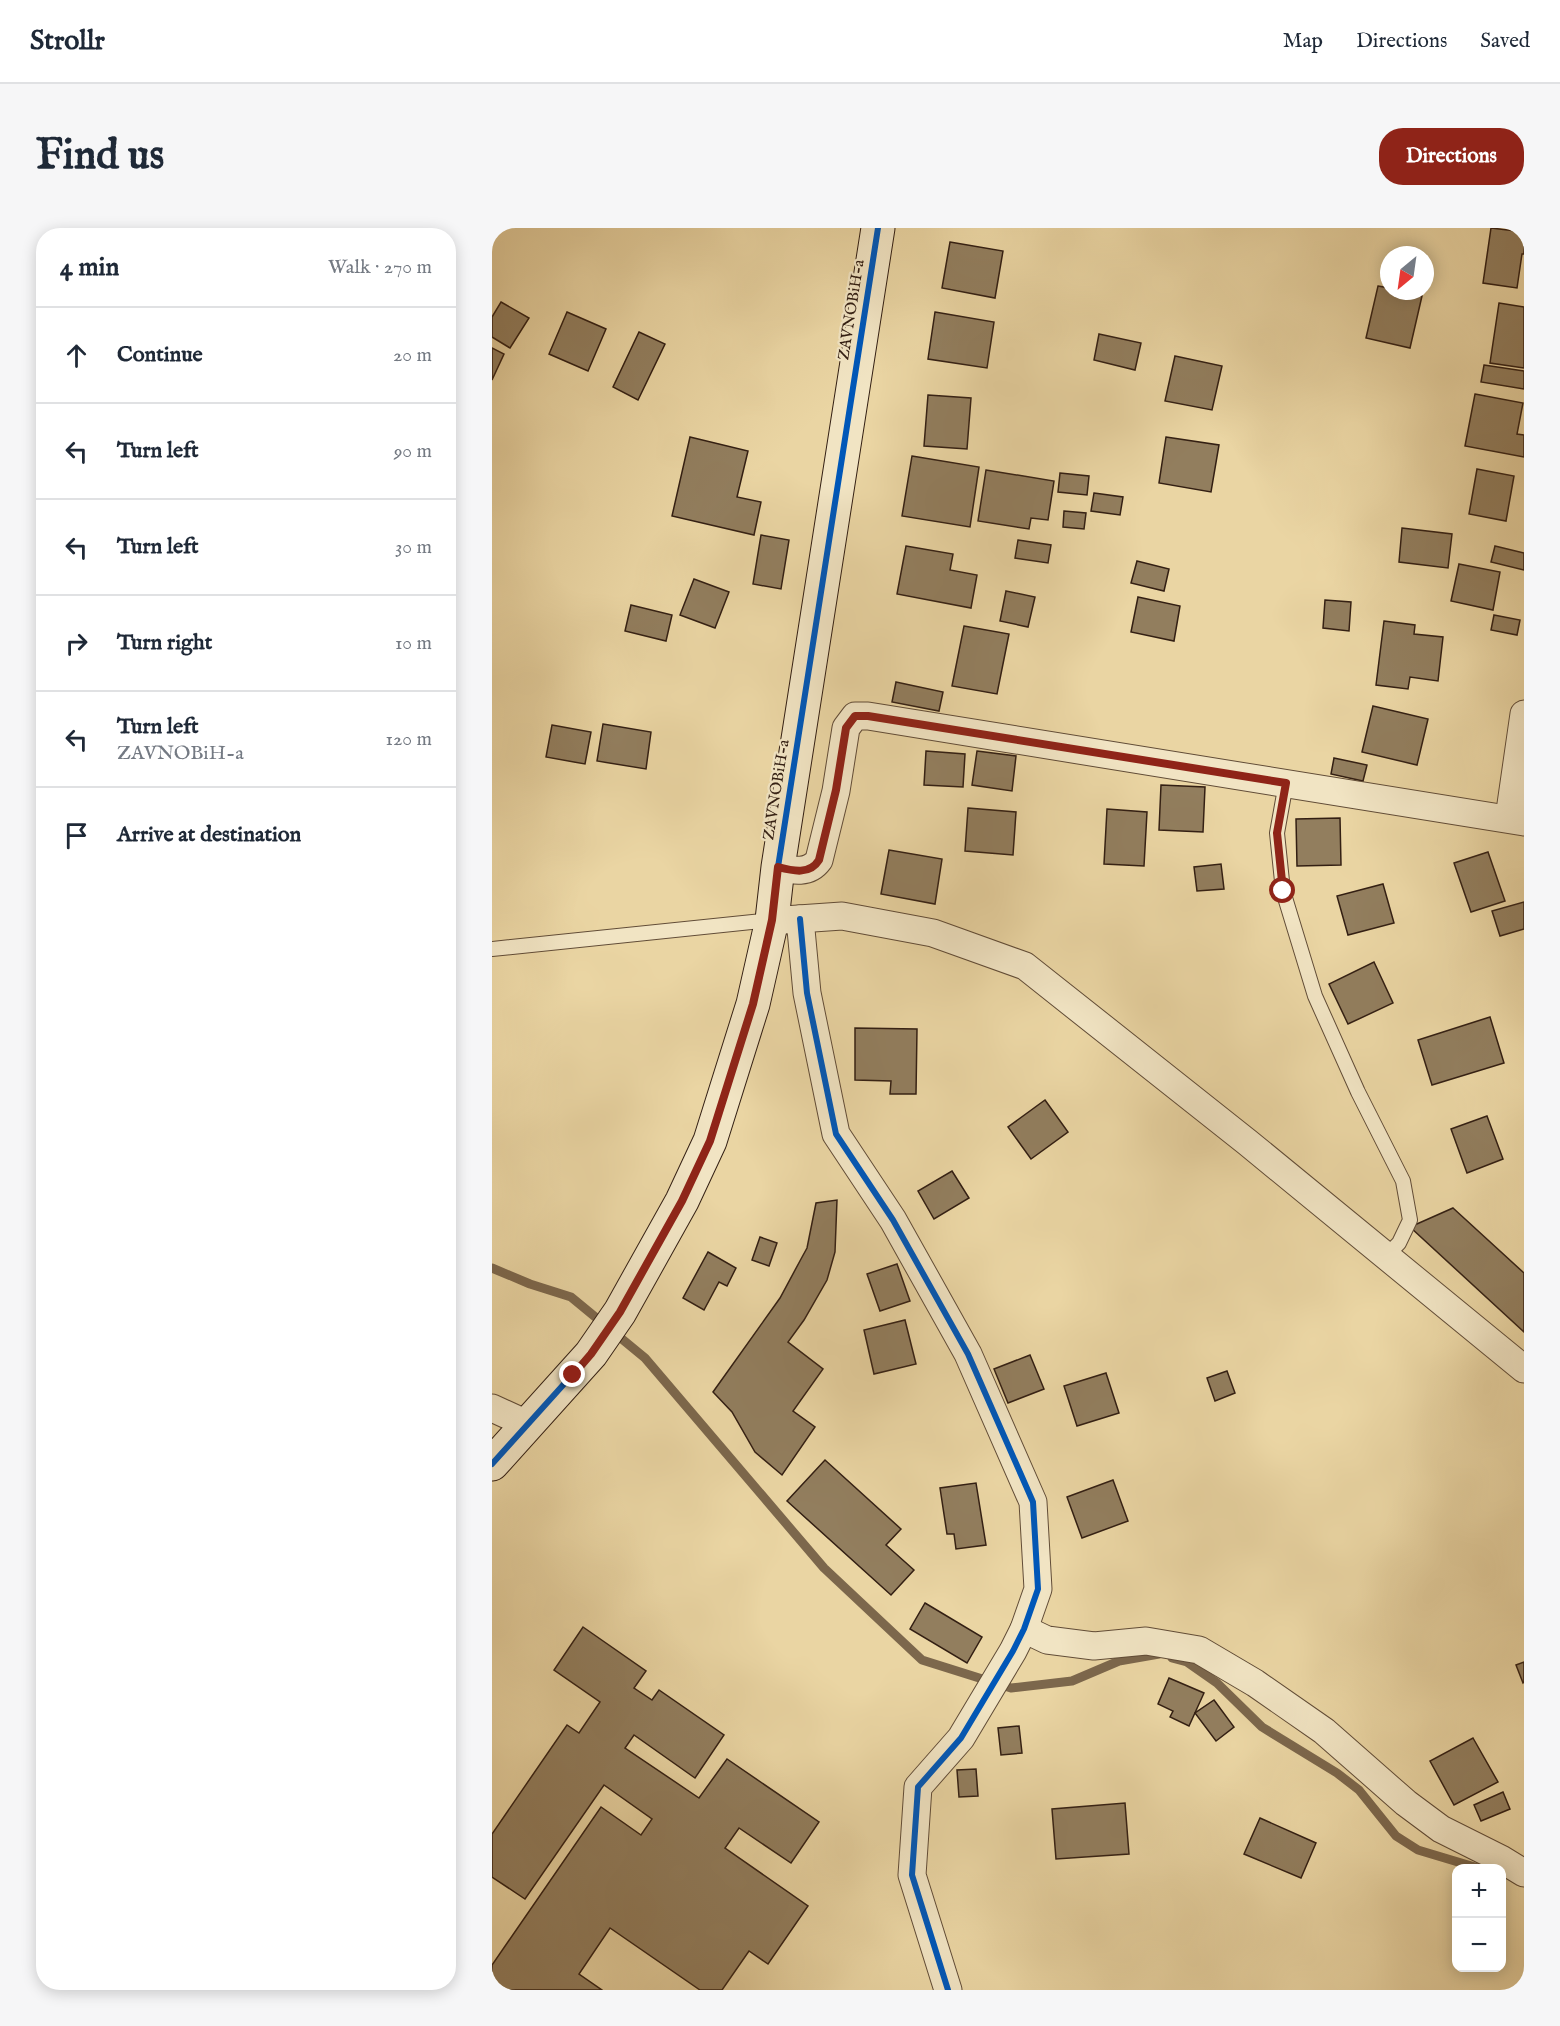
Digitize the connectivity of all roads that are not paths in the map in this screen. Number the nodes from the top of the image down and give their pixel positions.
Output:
1 (878, 228) edge
2 (1524, 714) edge
3 (1286, 783) junction
4 (1516, 820) edge
5 (778, 867) junction
6 (786, 919) junction
7 (492, 949) edge
8 (1386, 1256) junction
9 (1524, 1369) edge
10 (492, 1408) edge
11 (527, 1424) junction
12 (492, 1464) edge
13 (1024, 1629) junction
14 (1524, 1873) edge
15 (948, 1990) edge

1 - 5 main road, ZAVNOBiH-a
2 - 4 street
3 - 4 street
3 - 5 street
3 - 8 lane
5 - 6 main road, ZAVNOBiH-a
6 - 7 lane
6 - 8 street
6 - 11 main road, ZAVNOBiH-a
6 - 13 street
8 - 9 street
10 - 11 street
11 - 12 main road, ZAVNOBiH-a
13 - 14 street
13 - 15 street

